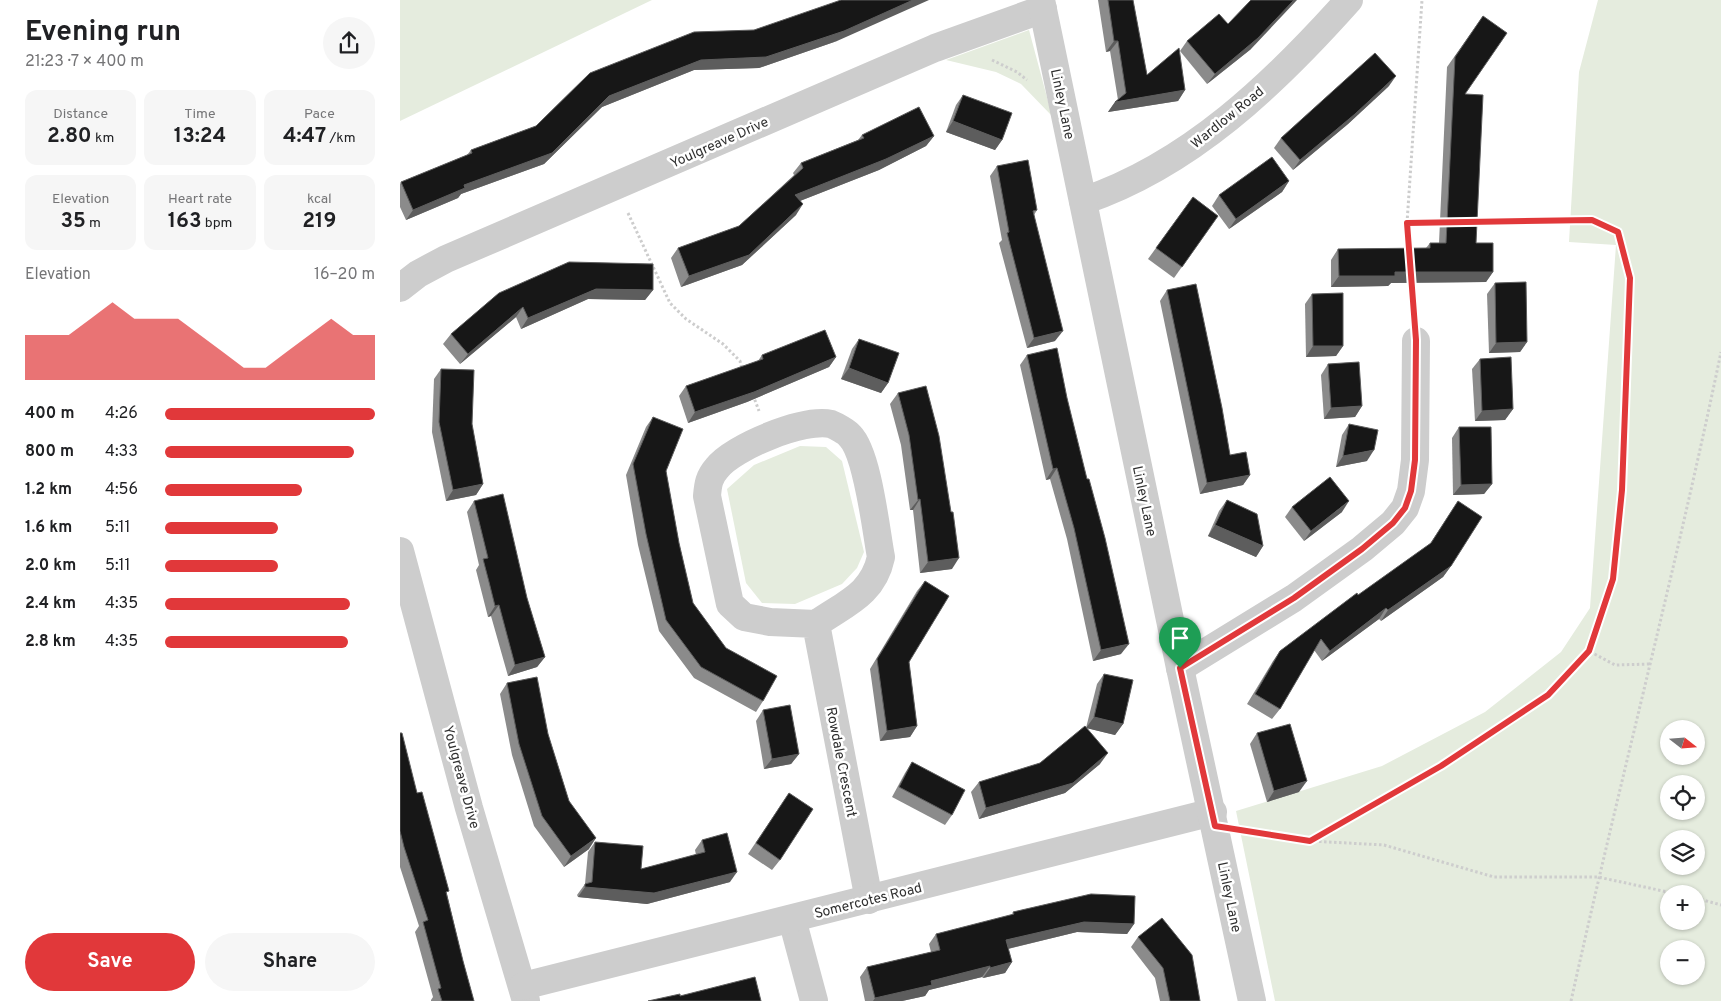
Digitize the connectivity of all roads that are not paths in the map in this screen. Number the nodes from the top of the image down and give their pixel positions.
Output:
1 (1349, 0) edge
2 (1042, 4) edge
3 (1083, 201) junction
4 (400, 288) edge
5 (1416, 340) road end
6 (400, 551) edge
7 (816, 624) junction
8 (1180, 668) junction
9 (1214, 819) junction
10 (869, 900) junction
11 (792, 919) junction
12 (524, 993) edge
13 (814, 1001) edge
14 (1252, 1001) edge

1 - 3 street, Wardlow Road
2 - 3 street, Linley Lane
2 - 4 street, Youlgreave Drive
3 - 8 street, Linley Lane
5 - 8 street
6 - 12 street, Youlgreave Drive
7 - 7 street
7 - 10 street, Rowdale Crescent
8 - 9 street, Linley Lane
9 - 10 street, Somercotes Road
9 - 14 street, Linley Lane
10 - 11 street, Somercotes Road
11 - 12 street, Somercotes Road
11 - 13 street

